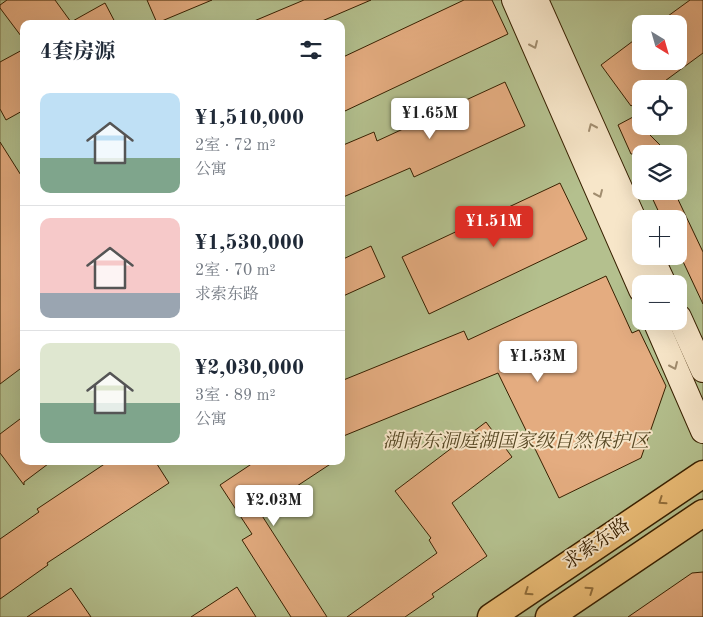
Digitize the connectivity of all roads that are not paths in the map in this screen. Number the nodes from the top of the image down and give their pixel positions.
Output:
1 (514, 0) edge
2 (536, 0) edge
3 (632, 215) edge
4 (634, 275) edge
5 (659, 330) edge
6 (685, 330) edge
7 (703, 370) edge
8 (703, 431) edge
9 (703, 474) edge
10 (703, 513) edge
11 (491, 617) edge
12 (549, 617) edge

1 -> 4 main road
3 -> 2 main road
5 -> 8 main road
6 - 7 main road
9 -> 11 main road, 求索东路
12 -> 10 main road, 求索东路

